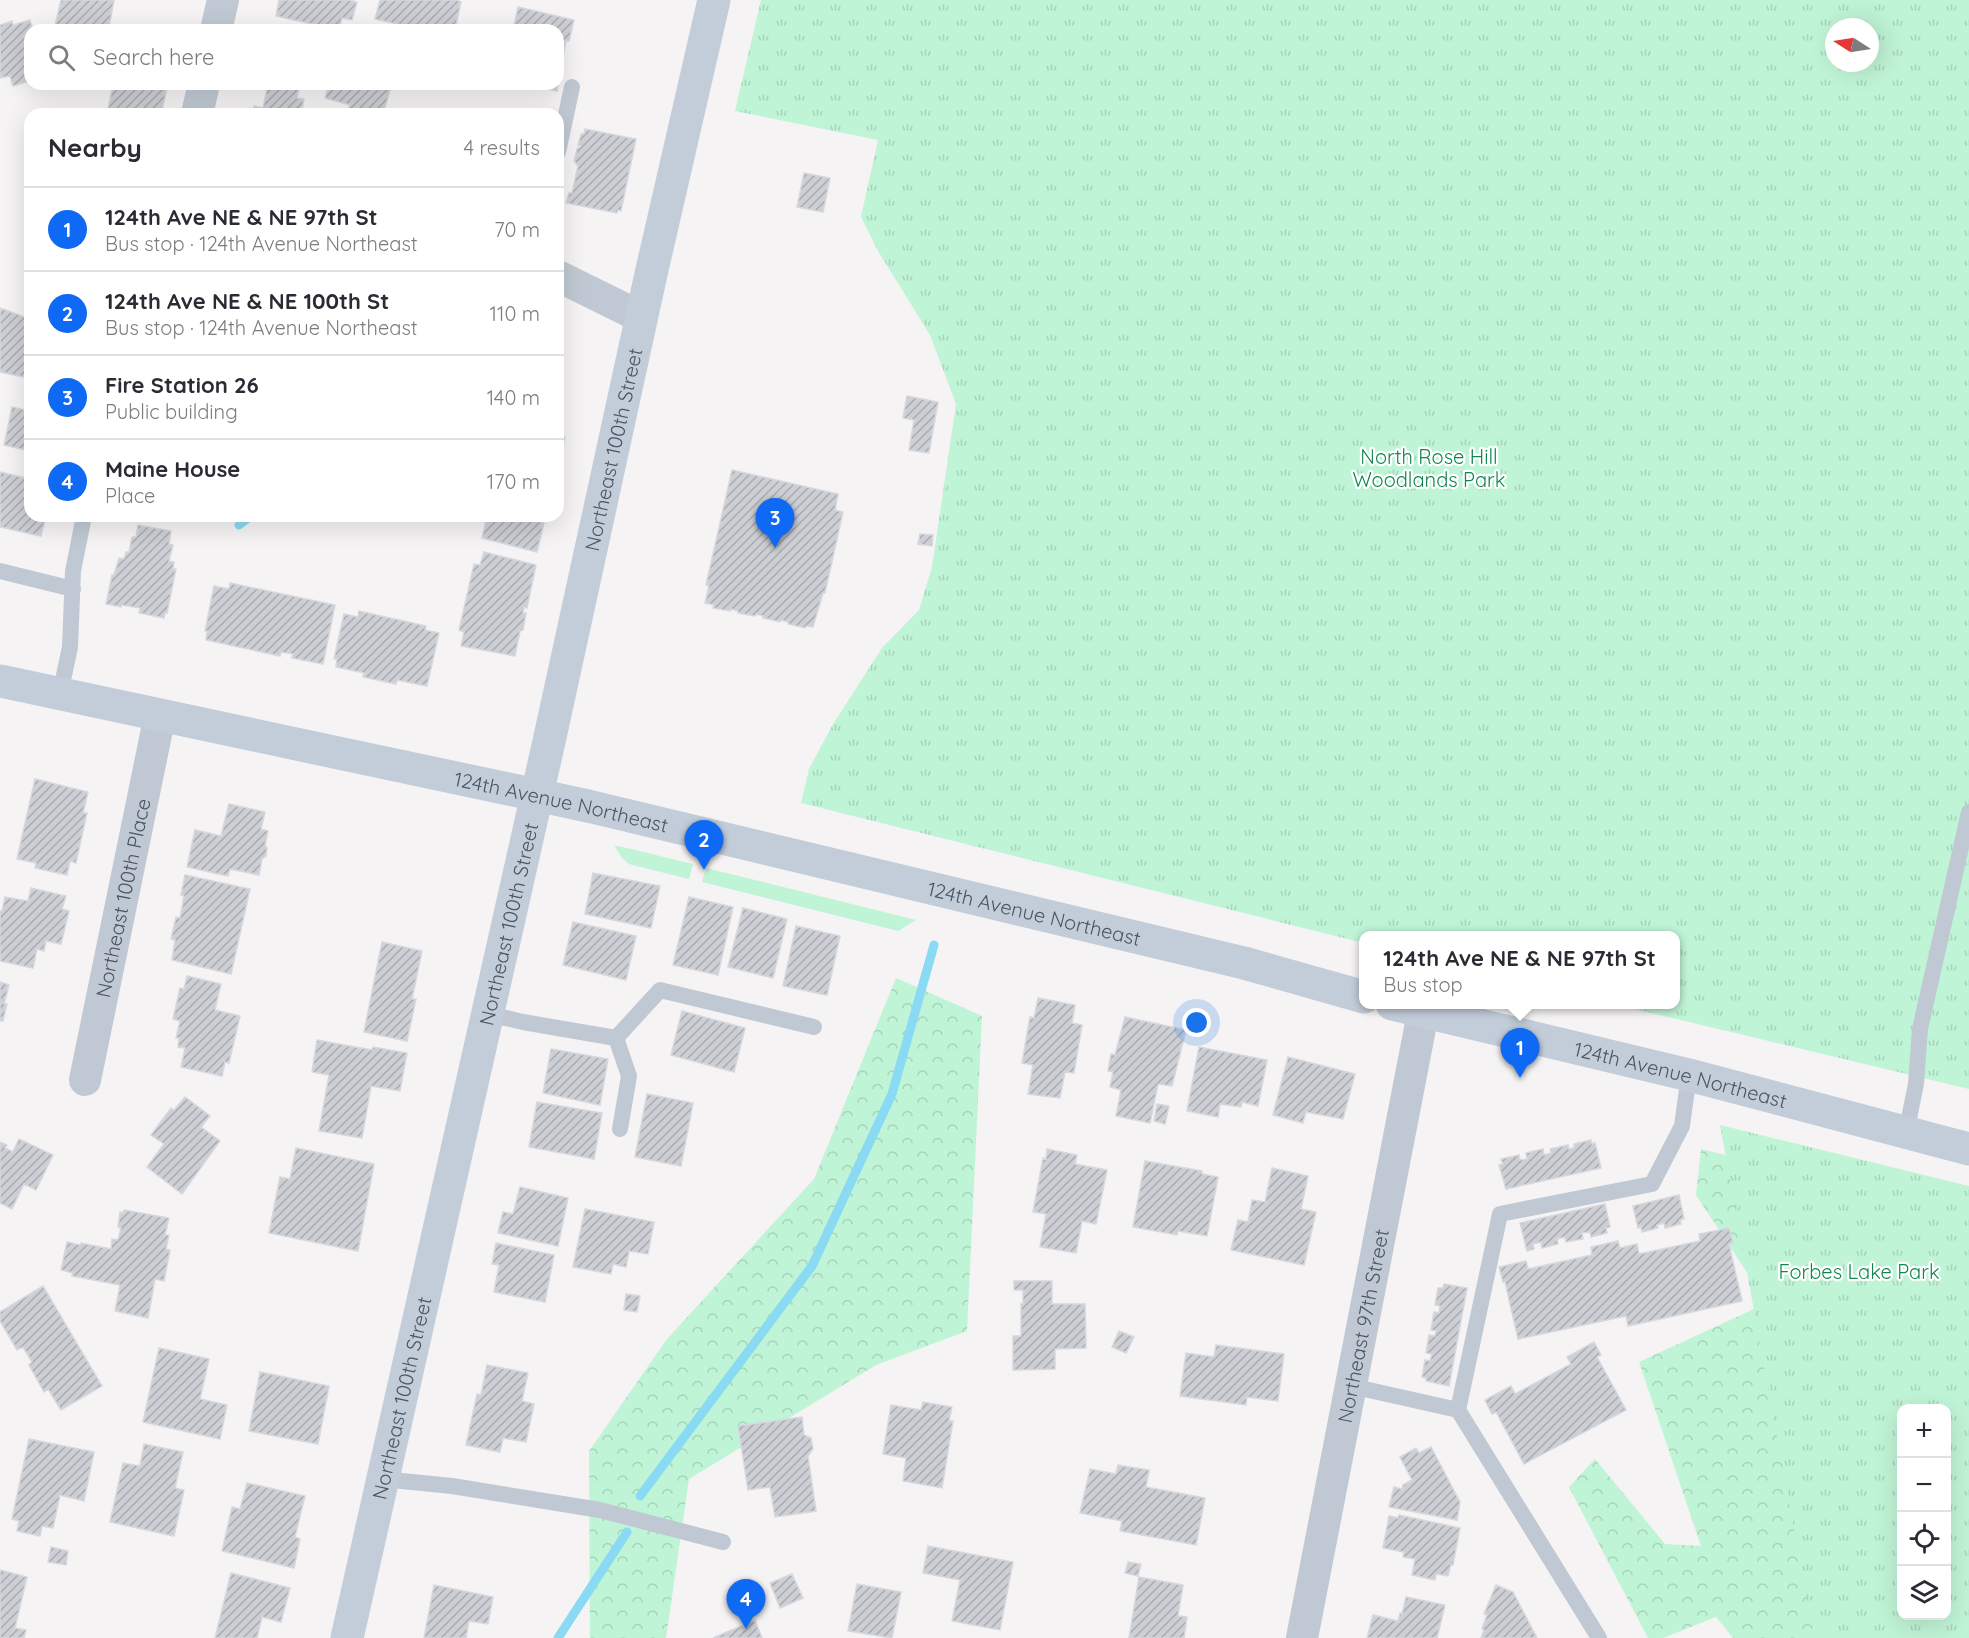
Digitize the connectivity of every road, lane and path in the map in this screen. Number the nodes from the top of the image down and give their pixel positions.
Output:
1 (223, 0) edge
2 (714, 0) edge
3 (217, 24) edge
4 (572, 87) dead end
5 (203, 90) edge
6 (198, 108) edge
7 (564, 124) edge
8 (564, 279) edge
9 (642, 317) junction
10 (83, 522) edge
11 (0, 571) edge
12 (73, 589) junction
13 (0, 681) edge
14 (60, 694) junction
15 (160, 715) junction
16 (537, 794) junction
17 (1969, 812) edge
18 (1359, 996) edge
19 (1410, 1009) edge
20 (1423, 1012) junction
21 (488, 1014) junction
22 (814, 1027) dead end
23 (616, 1038) junction
24 (1689, 1075) junction
25 (85, 1080) dead end
26 (620, 1129) dead end
27 (1906, 1133) junction
28 (1969, 1149) edge
29 (1350, 1386) junction
30 (1458, 1410) junction
31 (382, 1479) junction
32 (723, 1542) dead end
33 (347, 1638) edge
34 (1302, 1638) edge
35 (1599, 1638) edge

1 - 3 street
2 - 9 main road, Northeast 100th Street
4 - 7 lane
5 - 6 street
8 - 9 street
9 - 16 main road, Northeast 100th Street
10 - 12 lane
11 - 12 lane
12 - 14 lane
13 - 14 main road, 124th Avenue Northeast
14 - 15 main road, 124th Avenue Northeast
15 - 16 main road, 124th Avenue Northeast
15 - 25 street, Northeast 100th Place
16 - 18 main road, 124th Avenue Northeast
16 - 21 main road, Northeast 100th Street
17 - 27 lane
19 - 20 main road, 124th Avenue Northeast
20 - 24 main road, 124th Avenue Northeast
20 - 29 street, Northeast 97th Street
21 - 23 lane
21 - 31 main road, Northeast 100th Street
22 - 23 lane
23 - 26 lane
24 - 27 main road, 124th Avenue Northeast
24 - 30 lane
27 - 28 main road, 124th Avenue Northeast
29 - 30 lane
29 - 34 street, Northeast 97th Street
30 - 35 lane
31 - 32 lane
31 - 33 main road, Northeast 100th Street

